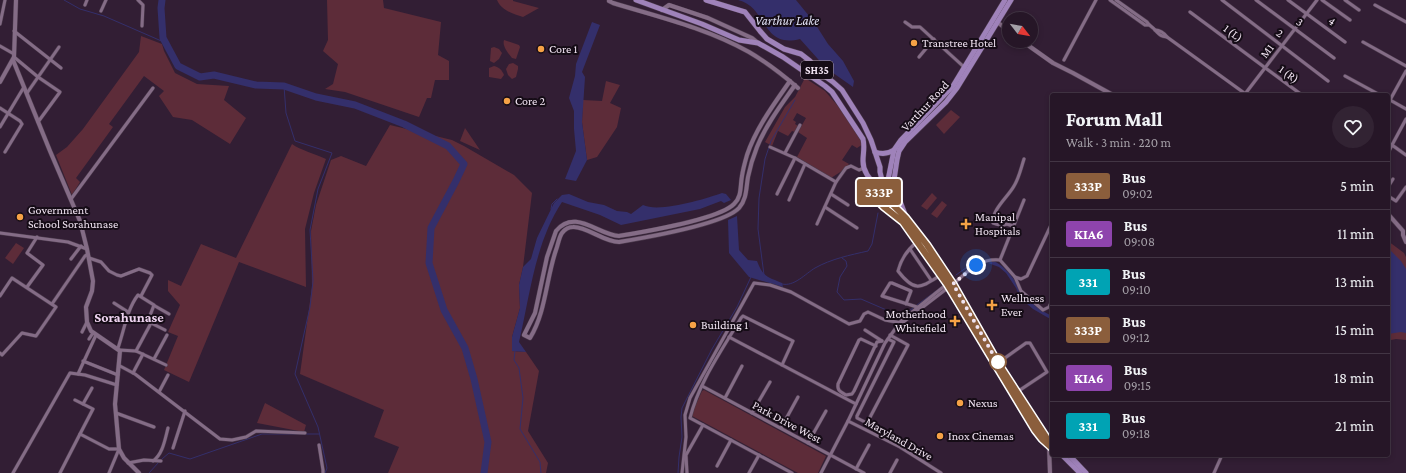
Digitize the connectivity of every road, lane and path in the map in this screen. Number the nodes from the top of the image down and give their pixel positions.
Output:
1 (5, 0) edge
2 (16, 0) edge
3 (87, 0) edge
4 (106, 0) edge
5 (138, 0) edge
6 (610, 0) edge
7 (636, 0) edge
8 (706, 0) edge
9 (1005, 0) edge
10 (1011, 0) edge
11 (1096, 0) edge
12 (1110, 0) edge
13 (1116, 0) edge
14 (1222, 0) edge
15 (1256, 0) edge
16 (1288, 0) edge
17 (1317, 0) edge
18 (1322, 0) edge
19 (1345, 0) edge
20 (85, 5) dead end
21 (1375, 5) dead end
22 (1, 10) edge
23 (662, 10) junction
24 (1359, 10) dead end
25 (101, 11) dead end
26 (1190, 12) dead end
27 (1306, 13) junction
28 (1350, 20) dead end
29 (905, 22) dead end
30 (997, 22) junction
31 (1406, 22) edge
32 (0, 24) edge
33 (1149, 25) junction
34 (142, 26) dead end
35 (1002, 26) edge
36 (1295, 29) junction
37 (14, 30) junction
38 (934, 39) junction
39 (738, 40) junction
40 (1345, 42) dead end
41 (1362, 42) dead end
42 (758, 43) junction
43 (0, 46) edge
44 (736, 46) junction
45 (1282, 46) junction
46 (59, 47) dead end
47 (1032, 48) edge
48 (14, 57) junction
49 (919, 57) dead end
50 (1334, 58) dead end
51 (50, 60) junction
52 (1064, 60) dead end
53 (1406, 66) edge
54 (964, 67) junction
55 (61, 68) dead end
56 (1265, 68) junction
57 (1406, 71) edge
58 (1345, 76) dead end
59 (38, 77) junction
60 (790, 81) junction
61 (1328, 81) dead end
62 (0, 82) edge
63 (24, 87) junction
64 (153, 88) dead end
65 (1104, 93) edge
66 (1245, 93) edge
67 (1247, 93) edge
68 (1299, 93) edge
69 (1376, 93) edge
70 (26, 94) junction
71 (1390, 98) edge
72 (1390, 101) edge
73 (0, 108) edge
74 (1406, 109) edge
75 (8, 113) junction
76 (1406, 119) edge
77 (38, 122) junction
78 (800, 125) dead end
79 (0, 127) edge
80 (757, 132) junction
81 (763, 135) junction
82 (869, 136) junction
83 (863, 139) junction
84 (1392, 145) junction
85 (770, 146) dead end
86 (1390, 149) edge
87 (894, 150) junction
88 (5, 152) dead end
89 (875, 152) junction
90 (785, 153) junction
91 (1406, 155) edge
92 (795, 158) junction
93 (1024, 159) dead end
94 (805, 164) junction
95 (864, 168) junction
96 (1393, 179) dead end
97 (836, 182) junction
98 (893, 183) junction
99 (1390, 184) edge
100 (1406, 187) edge
101 (884, 188) junction
102 (777, 194) dead end
103 (831, 194) junction
104 (1390, 197) edge
105 (71, 199) junction
106 (789, 200) dead end
107 (1024, 200) dead end
108 (848, 205) dead end
109 (825, 207) junction
110 (727, 209) junction
111 (729, 214) junction
112 (1390, 216) edge
113 (707, 217) junction
114 (906, 218) junction
115 (709, 222) junction
116 (817, 224) dead end
117 (1013, 226) junction
118 (1050, 227) edge
119 (857, 228) dead end
120 (0, 233) edge
121 (37, 238) junction
122 (918, 242) junction
123 (1406, 242) edge
124 (81, 246) junction
125 (87, 249) junction
126 (910, 249) junction
127 (89, 256) junction
128 (71, 259) dead end
129 (1000, 260) junction
130 (941, 275) junction
131 (1015, 277) junction
132 (931, 280) junction
133 (950, 285) junction
134 (26, 287) junction
135 (0, 296) edge
136 (141, 296) junction
137 (538, 300) junction
138 (544, 302) junction
139 (114, 303) dead end
140 (52, 304) junction
141 (906, 304) junction
142 (1050, 305) edge
143 (155, 306) junction
144 (918, 307) junction
145 (128, 312) junction
146 (169, 314) dead end
147 (87, 322) junction
148 (899, 323) junction
149 (150, 325) dead end
150 (165, 330) dead end
151 (865, 330) dead end
152 (82, 332) dead end
153 (94, 334) junction
154 (167, 335) dead end
155 (729, 337) junction
156 (889, 337) junction
157 (89, 339) dead end
158 (895, 340) junction
159 (884, 342) junction
160 (876, 346) junction
161 (119, 349) junction
162 (136, 351) junction
163 (0, 353) edge
164 (144, 354) junction
165 (154, 359) junction
166 (83, 361) junction
167 (998, 363) junction
168 (166, 365) dead end
169 (782, 365) junction
170 (120, 366) junction
171 (742, 366) dead end
172 (1047, 372) junction
173 (133, 373) junction
174 (1050, 373) edge
175 (78, 374) junction
176 (118, 375) junction
177 (168, 375) dead end
178 (770, 382) dead end
179 (117, 386) junction
180 (702, 386) junction
181 (92, 388) dead end
182 (159, 392) junction
183 (1017, 392) junction
184 (798, 397) dead end
185 (725, 398) junction
186 (76, 400) dead end
187 (83, 404) junction
188 (856, 404) junction
189 (185, 411) junction
190 (826, 411) dead end
191 (116, 413) junction
192 (752, 413) junction
193 (848, 421) junction
194 (703, 425) junction
195 (154, 427) dead end
196 (168, 428) dead end
197 (780, 428) junction
198 (305, 433) dead end
199 (80, 434) junction
200 (731, 440) junction
201 (808, 443) junction
202 (1050, 443) edge
203 (1050, 443) edge
204 (319, 445) dead end
205 (869, 445) dead end
206 (173, 448) dead end
207 (119, 449) junction
208 (759, 455) junction
209 (830, 455) junction
210 (1051, 457) edge
211 (1064, 457) edge
212 (1071, 457) edge
213 (1221, 457) edge
214 (897, 460) dead end
215 (153, 461) junction
216 (160, 461) dead end
217 (128, 463) junction
218 (717, 466) dead end
219 (856, 469) junction
220 (936, 469) junction
221 (786, 472) edge
222 (12, 473) edge
223 (60, 473) edge
224 (108, 473) edge
225 (139, 473) edge
226 (322, 473) edge
227 (682, 473) edge
228 (687, 473) edge
229 (749, 473) edge
230 (792, 473) edge
231 (821, 473) edge
232 (864, 473) edge
233 (890, 473) edge
234 (933, 473) edge
235 (941, 473) edge
236 (1050, 473) edge
237 (1080, 473) edge
238 (1086, 473) edge
239 (1214, 473) edge

1 - 22 street
2 - 37 street
3 - 20 street
4 - 25 street
5 - 34 street
6 - 44 street
7 - 23 main road, SH35
8 - 82 main road, SH35
9 - 54 main road, Varthur Road
10 - 30 main road, Varthur Road
11 - 52 street
12 - 33 street
13 - 33 street
14 - 45 street, 2
15 - 36 street, 3
16 - 27 street, 4
17 - 27 street, M1
18 - 28 street
19 - 24 street
21 - 31 street
22 - 32 street
23 - 39 main road, SH35
23 - 42 street, SH35
26 - 56 street, 1 (L)
27 - 36 street, M1
27 - 40 street, 4
29 - 38 street
30 - 35 street
30 - 98 main road, Varthur Road
33 - 66 street
36 - 45 street, M1
36 - 50 street, 3
37 - 48 street
37 - 51 street
38 - 49 street
38 - 54 street
39 - 42 main road, SH35
39 - 44 street
41 - 53 street
42 - 83 main road, SH35
43 - 48 street
44 - 60 street
45 - 56 street, M1
45 - 61 street, 2
46 - 51 street
47 - 65 street
48 - 59 street
48 - 62 street
48 - 63 street
51 - 55 street
51 - 59 street
54 - 87 main road, Varthur Road
56 - 67 street, M1
56 - 68 street, 1 (R)
57 - 71 street
58 - 69 street
59 - 70 street
59 - 77 street
60 - 80 street
60 - 81 street
63 - 70 street
63 - 75 street
64 - 105 street
70 - 77 street
72 - 74 street
73 - 75 street
75 - 79 street
75 - 88 street
76 - 84 street
77 - 105 street
78 - 90 street
80 - 81 street
80 - 110 street
81 - 111 street
82 - 83 main road
82 - 89 main road, SH35
83 - 95 main road
84 - 86 street
84 - 91 street
85 - 90 street
87 - 89 main road
87 - 101 main road, Varthur Road
89 - 101 main road, SH35
90 - 92 street
92 - 94 street
92 - 102 street
93 - 117 street
94 - 97 street
94 - 106 street
95 - 97 street
95 - 101 main road, SH35
96 - 99 street
97 - 103 street
98 - 101 main road, Varthur Road
98 - 114 main road
100 - 104 street
101 - 114 main road, SH35
101 - 122 main road, SH35
103 - 108 street
103 - 109 street
105 - 125 street
107 - 117 street
109 - 116 street
109 - 119 street
110 - 111 street
110 - 113 street
111 - 115 street
112 - 123 street
113 - 115 street
113 - 137 street
114 - 133 main road, SH35
115 - 138 street
117 - 129 street
118 - 131 street
120 - 121 street
121 - 124 street
121 - 134 street
122 - 126 street
122 - 130 main road, SH35
124 - 125 street
124 - 128 street
125 - 127 street
126 - 132 street
126 - 132 street
127 - 136 street
127 - 140 street
127 - 147 street
129 - 131 street
129 - 133 street
130 - 132 street
130 - 133 main road, SH35
131 - 142 street
133 - 144 street
133 - 148 street
133 - 167 main road, SH35
133 - 202 main road, SH35
134 - 135 street
134 - 140 street
136 - 143 street
136 - 145 street
137 - 138 street
137 - 138 street
139 - 145 street
140 - 163 street
141 - 141 street
141 - 144 street
143 - 146 street
143 - 150 street
144 - 148 street
145 - 161 street
147 - 152 street
147 - 153 street
148 - 156 street
148 - 227 street
149 - 162 street
151 - 159 street
153 - 157 street
153 - 161 street
153 - 166 street
154 - 165 street
155 - 169 street
155 - 169 street
155 - 180 street
156 - 158 street
156 - 159 street
158 - 158 street
159 - 160 street
159 - 188 street
160 - 160 street
161 - 162 street
161 - 170 street
162 - 164 street
164 - 165 street
164 - 173 street
165 - 168 street
166 - 175 street
166 - 176 street
167 - 172 street
167 - 183 main road, SH35
169 - 188 street
170 - 173 street
170 - 176 street
171 - 185 street
172 - 174 street
172 - 183 street
173 - 182 street
175 - 179 street
175 - 222 street
176 - 179 street
177 - 182 street
178 - 192 street
179 - 191 street
180 - 185 street, Park Drive West
180 - 194 street
181 - 187 street
182 - 189 street
183 - 203 main road, SH35
184 - 197 street
185 - 192 street, Park Drive West
186 - 187 street
187 - 199 street
188 - 193 street
189 - 198 street
189 - 206 street
190 - 201 street
191 - 195 street
191 - 207 street
192 - 197 street, Park Drive West
193 - 209 street
193 - 220 street, Maryland Drive
194 - 200 street
194 - 228 street
196 - 215 street
197 - 201 street, Park Drive West
199 - 207 street
199 - 223 street
200 - 208 street
200 - 218 street
201 - 209 street, Park Drive West
204 - 226 street
205 - 219 street
207 - 217 street
207 - 224 street
208 - 221 street
208 - 229 street
209 - 219 street, Park Drive West
209 - 231 street
210 - 236 street
211 - 237 main road
212 - 238 main road
213 - 239 street
214 - 233 street
215 - 216 street
215 - 217 street
217 - 225 street
219 - 232 street, Park Drive West
220 - 234 street
220 - 235 street, Maryland Drive
221 - 230 street

